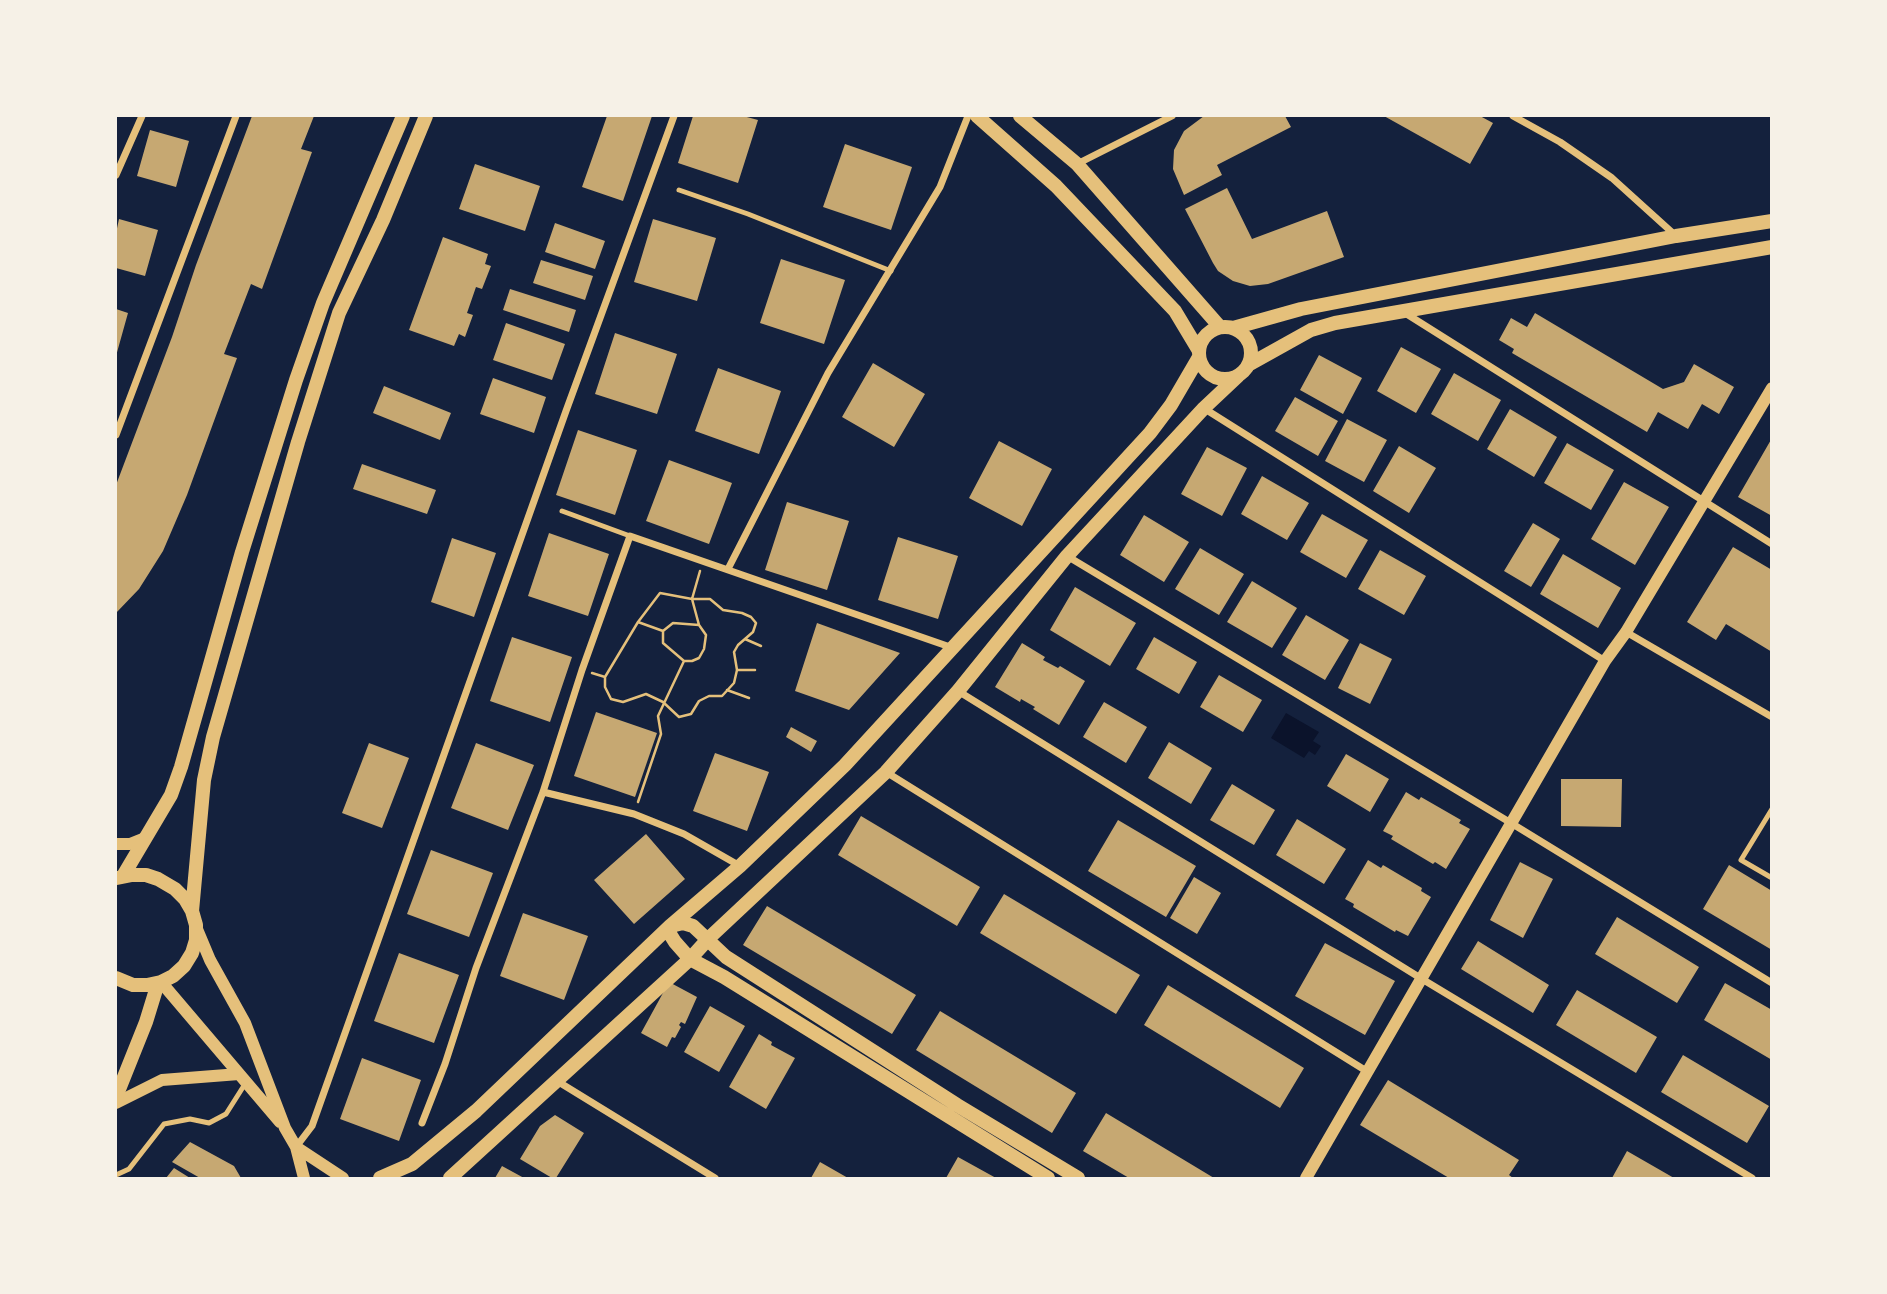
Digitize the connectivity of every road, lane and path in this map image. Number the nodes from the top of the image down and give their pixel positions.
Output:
1 (142, 116) edge
2 (236, 116) edge
3 (403, 116) edge
4 (426, 116) edge
5 (674, 116) edge
6 (968, 116) edge
7 (977, 116) edge
8 (1020, 116) edge
9 (1172, 116) edge
10 (1513, 116) edge
11 (1077, 164) junction
12 (116, 175) edge
13 (679, 191) dead end
14 (1772, 221) edge
15 (1676, 236) junction
16 (1772, 247) edge
17 (891, 271) junction
18 (1401, 310) junction
19 (1226, 327) junction
20 (1199, 354) junction
21 (1250, 364) junction
22 (1238, 376) junction
23 (1772, 387) edge
24 (1204, 408) junction
25 (116, 435) edge
26 (1703, 502) junction
27 (562, 511) dead end
28 (630, 536) junction
29 (1772, 544) edge
30 (1067, 556) junction
31 (703, 561) junction
32 (727, 569) junction
33 (692, 599) junction
34 (638, 622) junction
35 (699, 625) junction
36 (663, 631) junction
37 (1626, 632) junction
38 (745, 639) junction
39 (761, 646) dead end
40 (954, 649) junction
41 (684, 661) junction
42 (1605, 661) junction
43 (737, 670) junction
44 (755, 670) dead end
45 (727, 690) junction
46 (958, 691) junction
47 (749, 698) dead end
48 (663, 702) junction
49 (1772, 717) edge
50 (886, 772) junction
51 (543, 792) junction
52 (1772, 809) edge
53 (634, 814) junction
54 (1511, 823) junction
55 (145, 838) junction
56 (116, 844) edge
57 (740, 866) junction
58 (118, 876) edge
59 (1772, 878) edge
60 (194, 918) junction
61 (670, 926) junction
62 (709, 938) junction
63 (690, 959) junction
64 (116, 978) edge
65 (1422, 979) junction
66 (160, 983) junction
67 (1772, 983) edge
68 (1368, 1072) junction
69 (243, 1078) junction
70 (557, 1081) junction
71 (116, 1097) edge
72 (116, 1103) edge
73 (422, 1123) dead end
74 (285, 1128) junction
75 (296, 1147) junction
76 (116, 1175) edge
77 (304, 1178) edge
78 (342, 1178) edge
79 (380, 1178) edge
80 (450, 1178) edge
81 (715, 1178) edge
82 (1048, 1178) edge
83 (1078, 1178) edge
84 (1306, 1178) edge
85 (1752, 1178) edge

1 - 12 street
2 - 25 street
3 - 55 main road
4 - 60 main road
5 - 75 street
6 - 17 street
7 - 20 main road
8 - 11 main road
9 - 11 street
10 - 15 street
11 - 19 main road
13 - 17 lane
14 - 15 main road
15 - 19 main road
16 - 18 main road
17 - 32 street
18 - 21 main road
18 - 26 street
19 - 20 main road
19 - 21 main road
20 - 22 main road
20 - 40 main road
21 - 22 main road
22 - 24 main road
23 - 26 street
24 - 30 main road
24 - 42 street
26 - 29 street
26 - 37 street
27 - 28 lane
28 - 31 street
28 - 51 street
30 - 46 main road
30 - 54 street
31 - 32 street
31 - 33 path
32 - 40 street
33 - 34 path
33 - 35 path
33 - 38 path
34 - 36 path
34 - 48 path
35 - 36 path
35 - 41 path
36 - 41 path
37 - 42 street
37 - 49 street
38 - 39 path
38 - 43 path
40 - 57 main road
41 - 48 path
42 - 54 street
43 - 44 path
43 - 45 path
45 - 47 path
45 - 48 path
46 - 50 main road
46 - 65 street
48 - 53 path
50 - 62 main road
50 - 68 street
51 - 53 street
51 - 73 street
52 - 59 lane
53 - 57 street
54 - 65 street
54 - 67 street
55 - 56 street
55 - 58 main road
57 - 61 main road
58 - 60 main road
60 - 66 main road
60 - 74 street
61 - 62 main road
61 - 63 main road
61 - 79 main road
62 - 63 main road
62 - 83 main road
63 - 70 main road
63 - 82 main road
64 - 66 main road
65 - 68 street
65 - 85 street
66 - 69 street
66 - 71 main road
68 - 84 street
69 - 72 street
69 - 74 street
69 - 76 lane
70 - 80 main road
70 - 81 street
74 - 75 street
75 - 77 street
75 - 78 street

